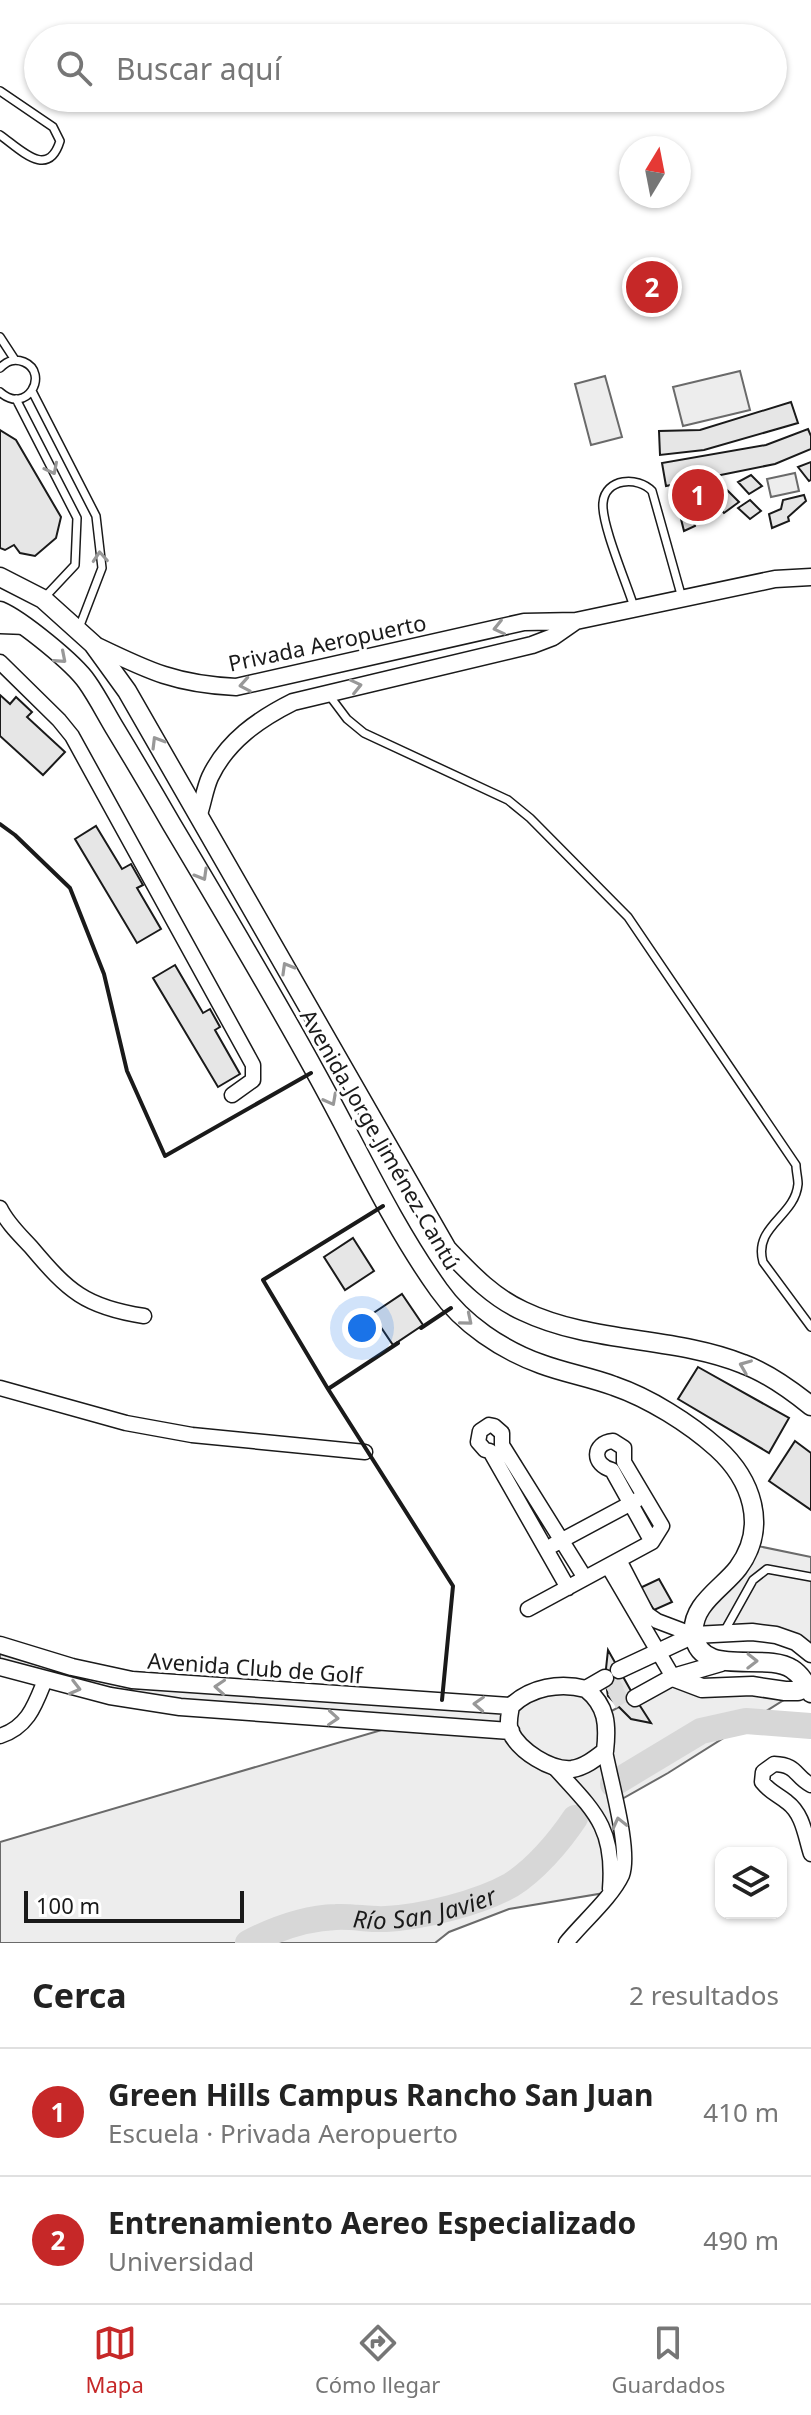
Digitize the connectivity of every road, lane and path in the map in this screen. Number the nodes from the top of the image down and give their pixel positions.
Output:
1 (0, 91) edge
2 (24, 107) edge
3 (31, 112) edge
4 (0, 135) edge
5 (0, 337) edge
6 (15, 360) junction
7 (0, 368) edge
8 (32, 391) junction
9 (0, 392) edge
10 (16, 399) junction
11 (0, 577) edge
12 (811, 577) edge
13 (43, 599) junction
14 (683, 599) junction
15 (635, 609) junction
16 (0, 611) edge
17 (576, 621) junction
18 (0, 626) edge
19 (27, 627) junction
20 (78, 630) junction
21 (93, 644) junction
22 (0, 662) edge
23 (328, 693) junction
24 (199, 814) junction
25 (232, 1095) dead end
26 (0, 1208) edge
27 (144, 1316) dead end
28 (811, 1327) edge
29 (0, 1388) edge
30 (811, 1406) edge
31 (365, 1452) dead end
32 (527, 1500) junction
33 (562, 1541) junction
34 (546, 1549) junction
35 (613, 1563) junction
36 (811, 1577) edge
37 (585, 1578) junction
38 (568, 1588) junction
39 (528, 1609) dead end
40 (642, 1616) junction
41 (694, 1635) junction
42 (723, 1635) junction
43 (0, 1645) edge
44 (658, 1653) junction
45 (811, 1654) edge
46 (721, 1663) junction
47 (0, 1667) edge
48 (673, 1677) junction
49 (45, 1680) junction
50 (810, 1688) edge
51 (611, 1693) junction
52 (511, 1706) junction
53 (511, 1731) junction
54 (0, 1736) edge
55 (605, 1751) junction
56 (555, 1768) junction
57 (811, 1785) edge
58 (811, 1854) edge
59 (610, 1892) junction
60 (566, 1943) edge

1 - 2 lane
3 - 4 lane
5 - 6 lane
6 - 7 lane
6 - 8 lane
8 - 10 lane
20 -> 8 lane
9 - 10 lane
10 -> 13 lane
11 - 13 main road, Avenida Jorge Jiménez Cantú
12 - 14 street, Privada Aeropuerto
13 - 20 main road, Avenida Jorge Jiménez Cantú
14 - 15 street, Privada Aeropuerto
14 - 15 lane
15 - 17 street, Privada Aeropuerto
16 - 19 main road, Avenida Jorge Jiménez Cantú
17 -> 21 street, Privada Aeropuerto
23 -> 17 street, Privada Aeropuerto
18 - 19 street
19 -> 41 main road, Avenida Jorge Jiménez Cantú
20 - 21 main road, Avenida Jorge Jiménez Cantú
24 -> 21 main road, Avenida Jorge Jiménez Cantú
22 - 25 street
23 - 24 street, Privada Aeropuerto
23 - 28 lane
30 -> 24 main road, Avenida Jorge Jiménez Cantú
26 - 27 street
29 - 31 street
32 - 32 street
32 - 33 street
32 - 34 street
33 - 34 street
33 - 35 street
33 - 37 street
34 - 38 street
35 - 37 street
35 - 40 street
36 - 42 lane
37 - 38 street
38 - 39 street
40 - 41 street
40 - 44 street
41 - 42 street
41 - 44 street
41 - 46 main road
42 - 45 street
52 -> 43 street, Avenida Club de Golf
44 - 48 street
44 - 51 street
46 - 48 street
46 -> 50 main road
47 - 49 street, Avenida Club de Golf
48 - 50 main road
48 - 51 street
49 -> 53 street, Avenida Club de Golf
49 - 54 street
51 - 52 street
51 - 55 street
52 - 53 street
53 - 56 street
55 - 56 street
59 -> 55 street
56 - 59 street
57 - 58 street
59 - 60 street

